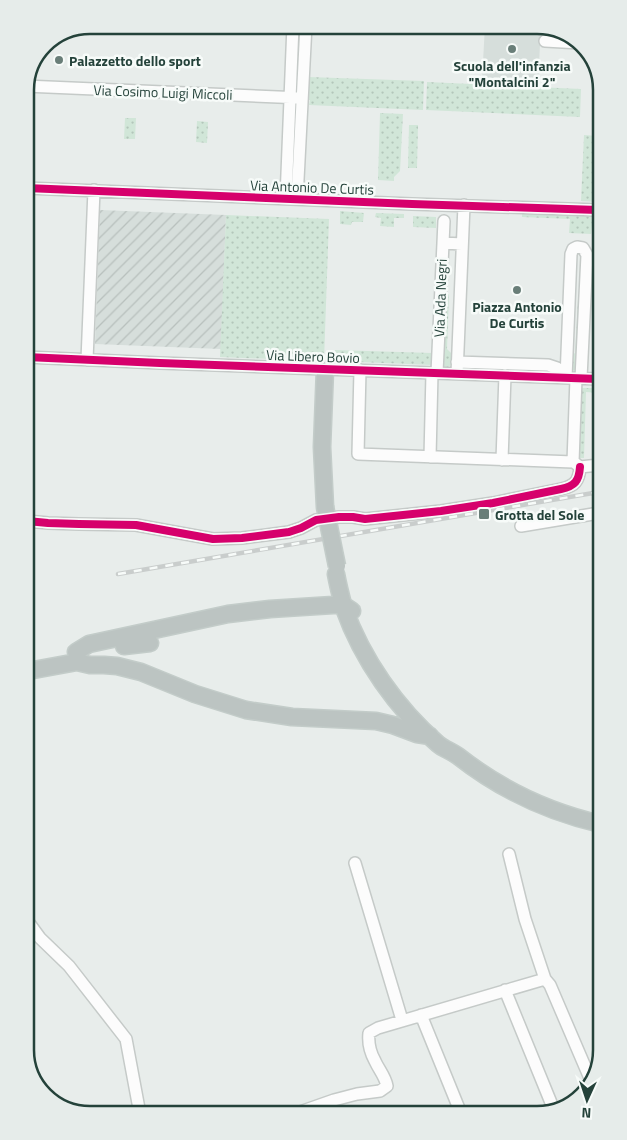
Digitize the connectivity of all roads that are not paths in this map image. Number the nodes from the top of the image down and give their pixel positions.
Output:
1 (293, 34) edge
2 (305, 34) edge
3 (545, 41) dead end
4 (566, 42) edge
5 (34, 86) edge
6 (296, 98) junction
7 (34, 188) edge
8 (94, 190) junction
9 (292, 198) junction
10 (464, 206) junction
11 (593, 210) edge
12 (444, 221) dead end
13 (443, 243) junction
14 (462, 244) junction
15 (441, 290) junction
16 (461, 291) junction
17 (569, 295) junction
18 (585, 296) junction
19 (34, 357) edge
20 (87, 360) junction
21 (457, 368) junction
22 (325, 369) junction
23 (360, 370) junction
24 (435, 373) junction
25 (505, 375) junction
26 (574, 378) junction
27 (593, 379) edge
28 (430, 457) junction
29 (502, 460) junction
30 (577, 465) junction
31 (593, 465) edge
32 (593, 514) edge
33 (34, 522) edge
34 (521, 526) dead end
35 (336, 570) junction
36 (322, 606) junction
37 (350, 609) junction
38 (150, 643) dead end
39 (76, 657) junction
40 (34, 660) edge
41 (34, 668) edge
42 (397, 694) junction
43 (376, 721) junction
44 (430, 736) junction
45 (452, 751) junction
46 (593, 822) edge
47 (509, 854) dead end
48 (355, 862) dead end
49 (35, 939) edge
50 (545, 979) junction
51 (505, 990) junction
52 (421, 1015) junction
53 (402, 1020) junction
54 (588, 1073) edge
55 (552, 1104) edge
56 (139, 1106) edge
57 (317, 1106) edge
58 (458, 1106) edge

1 - 6 street
2 - 6 street
3 - 4 street
5 - 6 street, Via Cosimo Luigi Miccoli
6 - 9 street
7 - 8 street, Via Antonio De Curtis
8 - 9 street, Via Antonio De Curtis
8 - 20 street
9 - 10 street, Via Antonio De Curtis
10 - 11 street, Via Antonio De Curtis
10 - 14 street, Via Ada Negri
12 - 13 street
13 - 14 street, Via Ada Negri
13 - 15 street, Via Ada Negri
14 - 16 street, Via Ada Negri
15 - 16 street
15 - 24 street, Via Ada Negri
16 - 21 street, Via Ada Negri
17 - 18 street
17 - 18 street
17 - 26 street
18 - 26 street
19 - 20 street, Via Libero Bovio
20 - 22 street, Via Libero Bovio
21 - 24 street, Via Libero Bovio
21 - 25 street, Via Libero Bovio
21 - 26 street
22 - 23 street, Via Libero Bovio
22 - 35 highway, bridge
23 - 24 street, Via Libero Bovio
23 - 28 street
24 - 28 street, Via Ada Negri
25 - 26 street, Via Libero Bovio
25 - 29 street
26 - 27 street, Via Libero Bovio
26 - 30 street
28 - 29 street
29 - 30 street
30 - 31 street
30 - 33 street
32 - 34 street
35 - 36 highway
35 - 37 highway
36 - 37 highway
36 - 39 highway
37 - 42 highway
38 - 39 highway
39 - 40 highway
39 - 41 highway
39 - 43 highway
42 - 43 highway
42 - 44 highway
42 - 45 highway
43 - 44 highway
44 - 45 highway
45 - 46 highway
47 - 50 street
48 - 53 street
49 - 56 street
50 - 51 street
50 - 54 street
51 - 52 street
51 - 55 street
52 - 53 street
52 - 58 street
53 - 57 street

